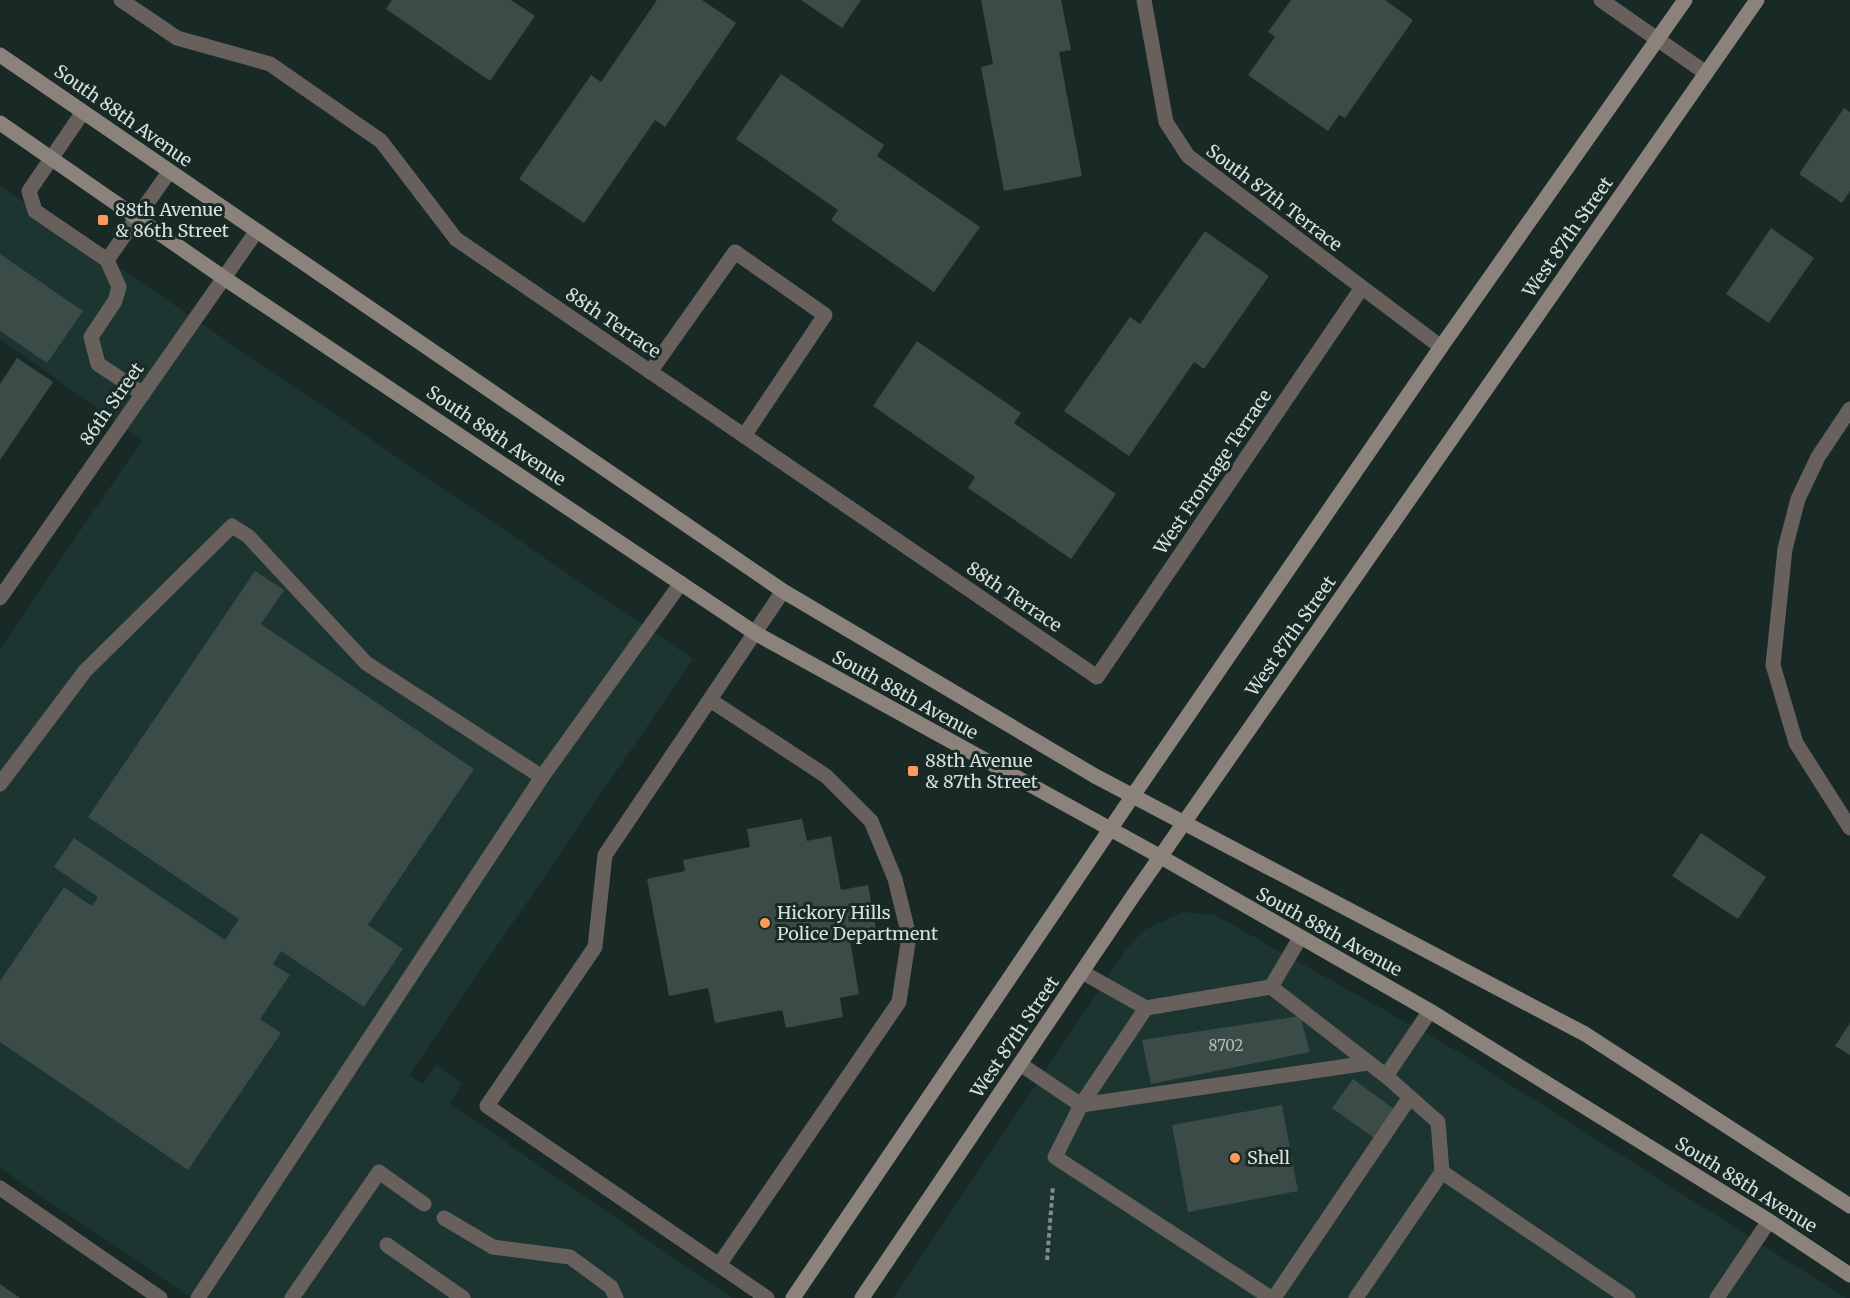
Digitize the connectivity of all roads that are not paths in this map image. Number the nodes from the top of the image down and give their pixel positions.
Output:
1 (121, 0) edge
2 (1144, 0) edge
3 (1600, 0) edge
4 (1685, 0) edge
5 (1757, 0) edge
6 (1658, 40) junction
7 (0, 55) edge
8 (1706, 73) junction
9 (83, 112) junction
10 (0, 123) edge
11 (52, 159) junction
12 (169, 172) junction
13 (137, 217) junction
14 (256, 232) junction
15 (107, 260) junction
16 (224, 278) junction
17 (1361, 289) junction
18 (1441, 347) junction
19 (650, 372) junction
20 (143, 394) junction
21 (1850, 409) edge
22 (744, 436) junction
23 (681, 583) junction
24 (783, 591) junction
25 (0, 598) edge
26 (755, 633) junction
27 (1097, 677) joint
28 (710, 700) junction
29 (542, 777) junction
30 (0, 784) edge
31 (1134, 794) junction
32 (1185, 823) junction
33 (1850, 828) edge
34 (1111, 830) junction
35 (1161, 857) junction
36 (1300, 938) junction
37 (1082, 972) junction
38 (1271, 987) junction
39 (1146, 1008) junction
40 (1430, 1011) junction
41 (1368, 1063) junction
42 (1020, 1064) junction
43 (1386, 1076) junction
44 (1410, 1097) junction
45 (1081, 1105) junction
46 (1442, 1172) junction
47 (0, 1188) edge
48 (424, 1204) dead end
49 (1850, 1206) edge
50 (444, 1218) dead end
51 (1769, 1221) junction
52 (387, 1245) dead end
53 (719, 1265) junction
54 (1850, 1275) edge
55 (160, 1298) edge
56 (198, 1298) edge
57 (292, 1298) edge
58 (463, 1298) edge
59 (616, 1298) edge
60 (767, 1298) edge
61 (793, 1298) edge
62 (862, 1298) edge
63 (1273, 1298) edge
64 (1356, 1298) edge
65 (1628, 1298) edge
66 (1717, 1298) edge

1 - 19 street, 88th Terrace
2 - 17 street, South 87th Terrace
3 - 6 street
4 - 6 street, West 87th Street
5 - 8 street, West 87th Street
6 - 8 street
6 - 18 street, West 87th Street
7 - 9 street, South 88th Avenue
8 - 32 street, West 87th Street
9 - 11 street
9 - 12 street, South 88th Avenue
10 - 11 street, South 88th Avenue
11 - 13 street, South 88th Avenue
11 - 15 street
12 - 13 street
12 - 14 street, South 88th Avenue
13 - 15 street
13 - 16 street, South 88th Avenue
14 - 16 street, 86th Street
14 - 24 street, South 88th Avenue
15 - 20 street
16 - 20 street, 86th Street
16 - 23 street, South 88th Avenue
17 - 18 street, South 87th Terrace
17 - 27 street, West Frontage Terrace
18 - 31 street, West 87th Street
19 - 22 street, 88th Terrace
19 - 22 street
20 - 25 street, 86th Street
21 - 33 street
22 - 27 street, 88th Terrace
23 - 26 street, South 88th Avenue
23 - 29 street
24 - 26 street
24 - 31 street, South 88th Avenue
26 - 28 street
26 - 34 street, South 88th Avenue
28 - 53 street
28 - 53 street
29 - 30 street
29 - 56 street
31 - 32 street, South 88th Avenue
31 - 34 street, West 87th Street
32 - 35 street, West 87th Street
32 - 49 street, South 88th Avenue
34 - 35 street, South 88th Avenue
34 - 61 street, West 87th Street
35 - 36 street, South 88th Avenue
35 - 37 street, West 87th Street
36 - 38 street
36 - 40 street, South 88th Avenue
37 - 39 street
37 - 42 street, West 87th Street
38 - 39 street
38 - 41 street
39 - 45 street
40 - 43 street
40 - 51 street, South 88th Avenue
41 - 43 street
41 - 45 street
42 - 45 street
42 - 62 street, West 87th Street
43 - 44 street
44 - 46 street
44 - 63 street
45 - 63 street
46 - 64 street
46 - 65 street
47 - 55 street
48 - 57 street
50 - 59 street
51 - 54 street, South 88th Avenue
51 - 66 street
52 - 58 street
53 - 60 street

